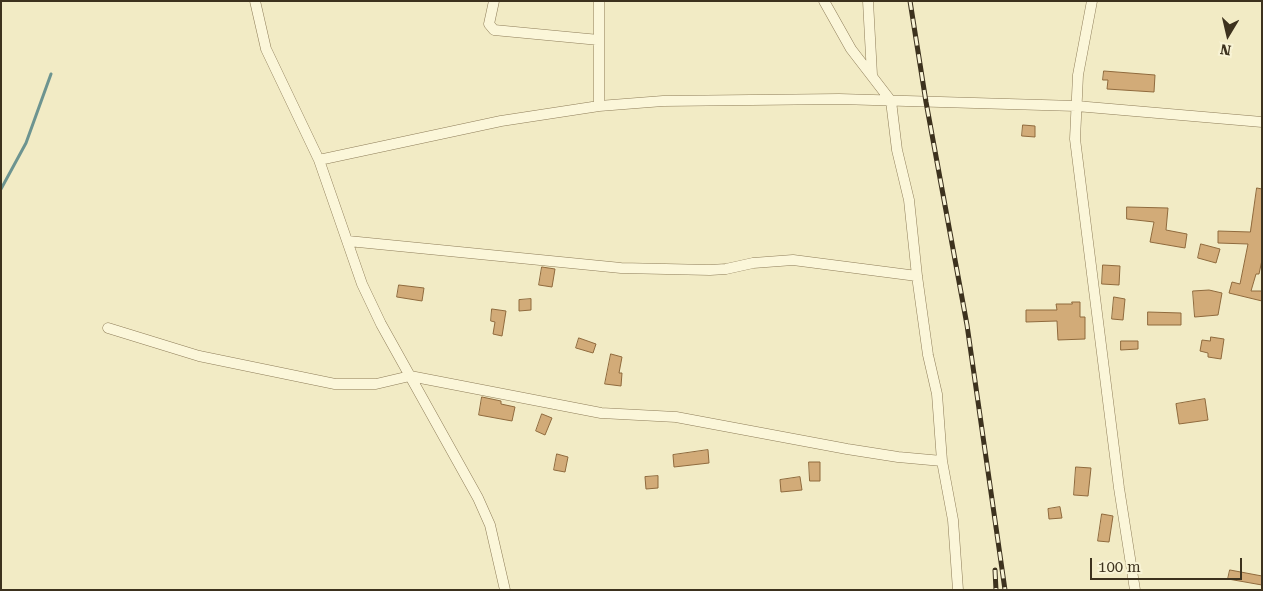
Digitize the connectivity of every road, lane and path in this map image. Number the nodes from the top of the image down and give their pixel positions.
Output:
1 (255, 1) edge
2 (494, 1) edge
3 (599, 1) edge
4 (824, 1) edge
5 (868, 1) edge
6 (1092, 1) edge
7 (598, 40) junction
8 (872, 76) junction
9 (891, 101) junction
10 (599, 106) junction
11 (1076, 106) junction
12 (1262, 122) edge
13 (319, 160) junction
14 (348, 241) junction
15 (917, 276) junction
16 (108, 328) dead end
17 (410, 376) junction
18 (942, 461) junction
19 (505, 590) edge
20 (958, 590) edge
21 (1135, 590) edge

1 - 13 street
2 - 7 street
3 - 7 street
4 - 8 street
5 - 8 street
6 - 11 street
7 - 10 street
8 - 9 street
9 - 10 street
9 - 11 street
9 - 15 street
10 - 13 street
11 - 12 street
11 - 21 street
13 - 14 street
14 - 15 street
14 - 17 street
15 - 18 street
16 - 17 street
17 - 18 street
17 - 19 street
18 - 20 street

